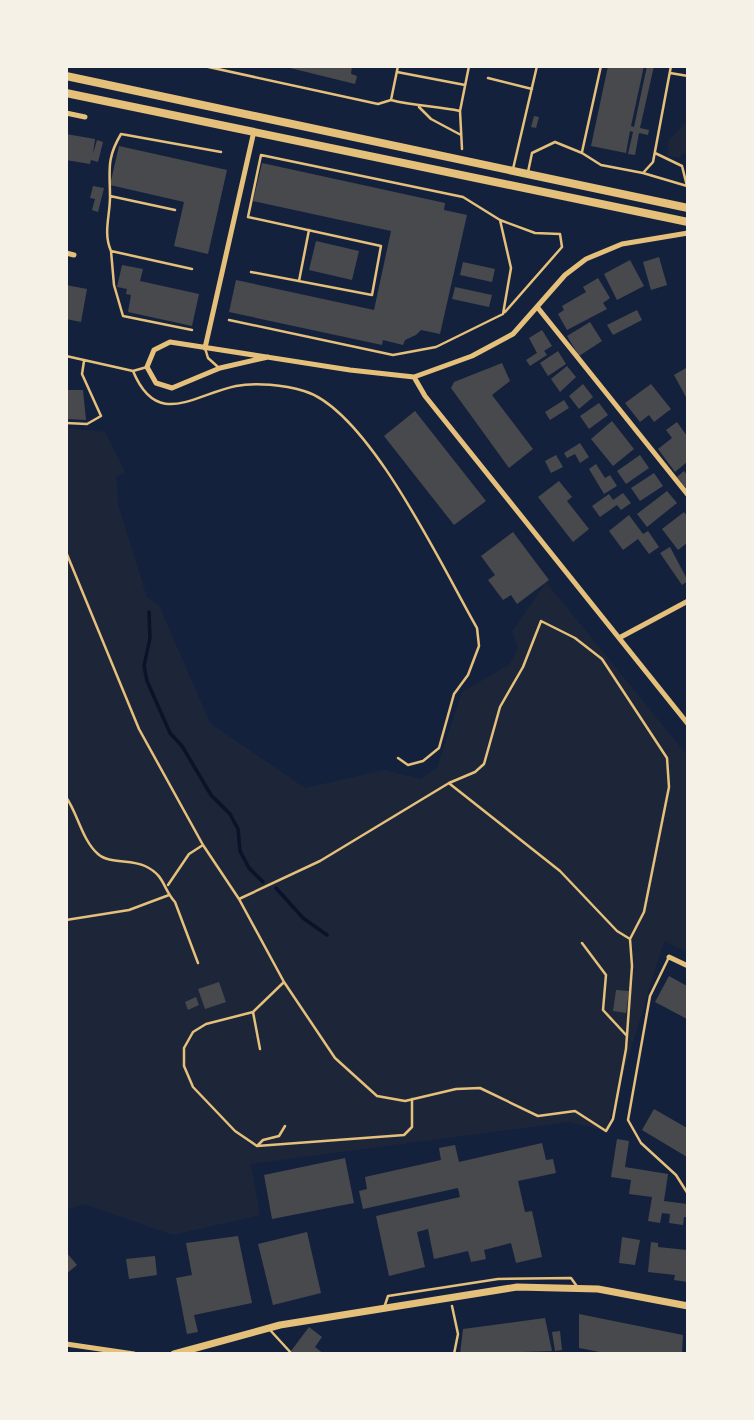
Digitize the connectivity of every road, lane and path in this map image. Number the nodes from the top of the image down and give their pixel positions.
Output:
1 (204, 66) edge
2 (398, 66) edge
3 (469, 66) edge
4 (537, 66) edge
5 (601, 66) edge
6 (671, 66) edge
7 (397, 72) junction
8 (670, 74) junction
9 (66, 76) edge
10 (688, 76) edge
11 (488, 78) dead end
12 (465, 85) junction
13 (532, 89) junction
14 (66, 93) edge
15 (391, 100) junction
16 (180, 101) junction
17 (419, 107) junction
18 (460, 111) junction
19 (66, 113) edge
20 (177, 114) junction
21 (85, 117) dead end
22 (254, 131) junction
23 (461, 135) junction
24 (462, 149) dead end
25 (220, 152) dead end
26 (582, 152) junction
27 (655, 153) junction
28 (688, 162) edge
29 (682, 166) junction
30 (513, 172) junction
31 (643, 173) junction
32 (527, 175) junction
33 (687, 186) edge
34 (110, 196) junction
35 (688, 208) edge
36 (175, 210) dead end
37 (500, 220) junction
38 (688, 222) edge
39 (309, 230) junction
40 (688, 233) edge
41 (111, 251) junction
42 (66, 253) edge
43 (74, 255) dead end
44 (192, 269) dead end
45 (251, 272) dead end
46 (299, 281) junction
47 (538, 308) junction
48 (503, 314) junction
49 (229, 320) dead end
50 (192, 330) dead end
51 (205, 348) junction
52 (66, 356) edge
53 (268, 358) junction
54 (84, 361) junction
55 (147, 366) junction
56 (220, 368) junction
57 (133, 371) junction
58 (414, 377) junction
59 (66, 423) edge
60 (688, 495) edge
61 (66, 552) edge
62 (688, 601) edge
63 (619, 638) junction
64 (688, 724) edge
65 (398, 758) dead end
66 (450, 783) junction
67 (66, 797) edge
68 (203, 845) junction
69 (167, 886) junction
70 (169, 895) junction
71 (239, 899) junction
72 (66, 920) edge
73 (630, 939) junction
74 (582, 943) dead end
75 (670, 957) joint
76 (198, 963) dead end
77 (688, 966) edge
78 (284, 982) junction
79 (253, 1013) junction
80 (627, 1036) junction
81 (260, 1049) dead end
82 (412, 1099) junction
83 (285, 1126) dead end
84 (257, 1146) junction
85 (688, 1194) edge
86 (578, 1288) junction
87 (450, 1296) junction
88 (688, 1306) edge
89 (384, 1307) junction
90 (269, 1328) junction
91 (66, 1344) edge
92 (134, 1353) edge
93 (174, 1353) edge
94 (292, 1353) edge
95 (454, 1353) edge

1 - 15 lane
2 - 7 lane
3 - 12 lane
4 - 13 lane
5 - 26 lane
6 - 8 lane
7 - 12 lane
7 - 15 lane
8 - 10 lane
8 - 27 lane
9 - 16 main road
11 - 13 lane
12 - 18 lane
13 - 30 lane
14 - 20 main road
15 - 17 lane
16 - 20 main road
16 - 30 main road
17 - 18 lane
17 - 23 lane
18 - 23 lane
19 - 21 street
20 - 22 main road
22 - 38 main road
22 - 51 street
23 - 24 lane
25 - 34 lane
26 - 31 lane
26 - 32 lane
27 - 29 lane
27 - 31 lane
28 - 29 lane
29 - 33 lane
30 - 32 main road
31 - 33 lane
32 - 35 main road
34 - 36 lane
34 - 41 lane
37 - 39 lane
37 - 48 lane
37 - 48 lane
39 - 46 lane
39 - 46 lane
40 - 47 street
41 - 44 lane
41 - 50 lane
42 - 43 street
45 - 46 lane
47 - 58 street
47 - 60 street
48 - 49 lane
51 - 53 street
51 - 55 street
51 - 56 lane
52 - 54 lane
53 - 56 street
53 - 58 street
54 - 57 lane
54 - 59 lane
55 - 56 street
55 - 57 lane
57 - 65 lane
58 - 63 street
61 - 68 path
62 - 63 street
63 - 64 street
66 - 71 path
66 - 73 path
66 - 73 path
67 - 69 path
68 - 69 path
68 - 71 path
69 - 70 path
70 - 72 path
70 - 76 path
71 - 78 path
73 - 80 path
74 - 80 path
75 - 77 street
75 - 85 lane
78 - 79 path
78 - 82 path
79 - 81 path
79 - 84 path
80 - 82 path
82 - 84 path
83 - 84 path
86 - 87 main road
86 - 88 main road
86 - 89 lane
87 - 89 main road
87 - 95 path
89 - 90 main road
90 - 93 main road
90 - 94 lane
91 - 92 street

